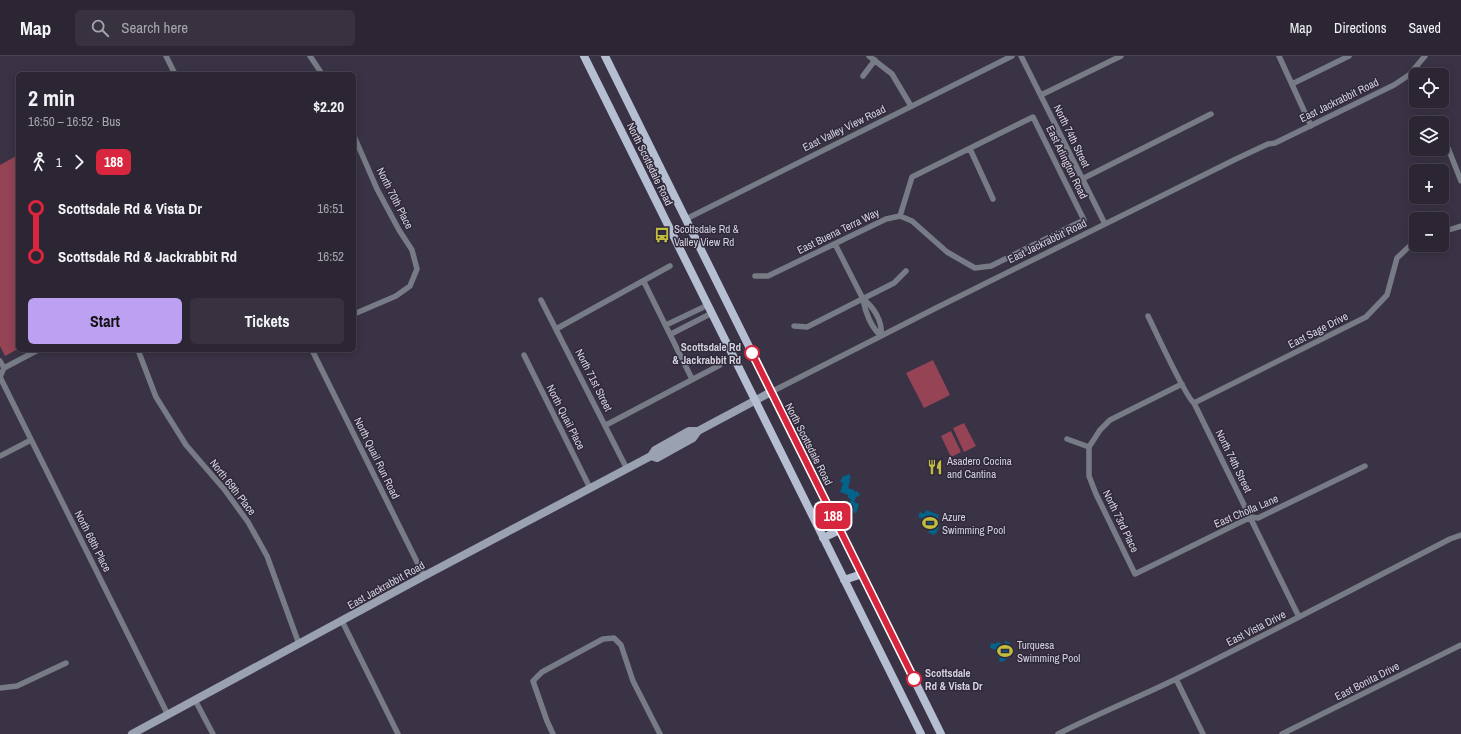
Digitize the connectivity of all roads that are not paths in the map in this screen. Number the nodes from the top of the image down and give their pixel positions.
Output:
1 (166, 56) edge
2 (310, 56) edge
3 (584, 56) edge
4 (605, 56) edge
5 (870, 56) edge
6 (1012, 56) edge
7 (1020, 56) edge
8 (1122, 56) edge
9 (1279, 56) edge
10 (1349, 56) edge
11 (1425, 56) edge
12 (875, 60) junction
13 (174, 72) edge
14 (321, 72) edge
15 (863, 76) dead end
16 (1292, 84) junction
17 (1041, 95) junction
18 (911, 106) junction
19 (1211, 114) dead end
20 (1311, 126) junction
21 (356, 141) edge
22 (970, 149) junction
23 (1449, 151) edge
24 (1082, 179) junction
25 (1461, 181) edge
26 (993, 199) dead end
27 (900, 216) junction
28 (686, 219) junction
29 (1105, 224) junction
30 (1461, 226) edge
31 (1449, 230) edge
32 (835, 244) junction
33 (1409, 247) edge
34 (670, 266) dead end
35 (906, 271) dead end
36 (754, 276) dead end
37 (644, 282) junction
38 (863, 299) junction
39 (541, 300) dead end
40 (708, 305) junction
41 (356, 313) edge
42 (712, 313) junction
43 (1148, 316) dead end
44 (666, 325) junction
45 (794, 326) dead end
46 (556, 328) junction
47 (670, 334) junction
48 (881, 336) junction
49 (34, 352) edge
50 (139, 352) edge
51 (313, 352) edge
52 (524, 355) dead end
53 (0, 361) edge
54 (720, 365) dead end
55 (4, 368) junction
56 (0, 377) edge
57 (692, 379) junction
58 (1182, 384) junction
59 (771, 392) junction
60 (756, 401) junction
61 (1194, 403) junction
62 (606, 425) junction
63 (1067, 439) dead end
64 (31, 440) junction
65 (1089, 447) junction
66 (0, 456) edge
67 (1365, 466) dead end
68 (627, 469) junction
69 (590, 488) junction
70 (1251, 517) junction
71 (840, 530) junction
72 (1461, 535) edge
73 (823, 538) junction
74 (862, 574) junction
75 (1135, 574) joint
76 (424, 576) junction
77 (844, 580) junction
78 (1299, 617) junction
79 (342, 621) junction
80 (299, 644) junction
81 (1461, 645) edge
82 (66, 663) dead end
83 (1176, 679) junction
84 (0, 688) edge
85 (195, 700) junction
86 (168, 715) junction
87 (132, 734) edge
88 (213, 734) edge
89 (398, 734) edge
90 (553, 734) edge
91 (660, 734) edge
92 (921, 734) edge
93 (941, 734) edge
94 (1058, 734) edge
95 (1203, 734) edge
96 (1282, 734) edge

1 - 13 street
2 - 14 street
3 - 40 main road, North Scottsdale Road
4 - 28 main road, North Scottsdale Road
5 - 12 street
6 - 18 street, East Valley View Road
7 - 17 street, North 74th Street
8 - 17 street
9 - 16 street
10 - 16 street
11 - 20 street, East Jackrabbit Road
12 - 15 street
12 - 18 street
16 - 20 street
17 - 24 street, North 74th Street
18 - 28 street, East Valley View Road
19 - 24 street, East Arlington Road
20 - 29 street, East Jackrabbit Road
21 - 41 street, North 70th Place
22 - 26 street
22 - 27 street
22 - 27 street, East Arlington Road
23 - 25 street
24 - 29 street, North 74th Street
27 - 32 street, East Buena Terra Way
28 - 59 main road, North Scottsdale Road
29 - 48 street, East Jackrabbit Road
30 - 31 street
32 - 36 street, East Buena Terra Way
32 - 38 street
33 - 61 street, East Sage Drive
34 - 37 street
35 - 38 street
37 - 44 street
37 - 46 street
38 - 45 street
38 - 48 street
39 - 46 street, North 71st Street
40 - 42 main road, North Scottsdale Road
40 - 44 street
42 - 47 street
42 - 60 main road, North Scottsdale Road
43 - 58 street, North 74th Street
44 - 47 street
46 - 62 street, North 71st Street
47 - 57 street
48 - 59 street, East Jackrabbit Road
49 - 55 street
50 - 80 street, North 69th Place
51 - 76 street, North Quail Run Road
52 - 69 street, North Quail Place
53 - 55 street
54 - 57 street
55 - 56 street
56 - 64 street, North 68th Place
57 - 62 street
58 - 61 street, North 74th Street
58 - 65 street
59 - 60 street, East Jackrabbit Road
59 - 71 main road, North Scottsdale Road
60 - 68 street, East Jackrabbit Road
60 - 73 main road, North Scottsdale Road
61 - 70 street, North 74th Street
62 - 68 street, North 71st Street
63 - 65 street
64 - 66 street
64 - 86 street, North 68th Place
65 - 75 street, North 73rd Place
67 - 70 street, East Cholla Lane
68 - 69 street, East Jackrabbit Road
69 - 76 street, East Jackrabbit Road
70 - 75 street, East Cholla Lane
70 - 78 street, North 74th Street
71 - 73 main road
71 - 74 main road, North Scottsdale Road
72 - 78 street, East Vista Drive
73 - 77 main road, North Scottsdale Road
74 - 77 main road
74 - 93 main road, North Scottsdale Road
76 - 79 street, East Jackrabbit Road
77 - 92 main road, North Scottsdale Road
78 - 83 street, East Vista Drive
79 - 80 street, East Jackrabbit Road
79 - 89 street
80 - 85 street, East Jackrabbit Road
81 - 96 street, East Bonita Drive
82 - 84 street
83 - 94 street, East Vista Drive
83 - 95 street
85 - 86 street, East Jackrabbit Road
85 - 88 street
86 - 87 street, East Jackrabbit Road
90 - 91 street

